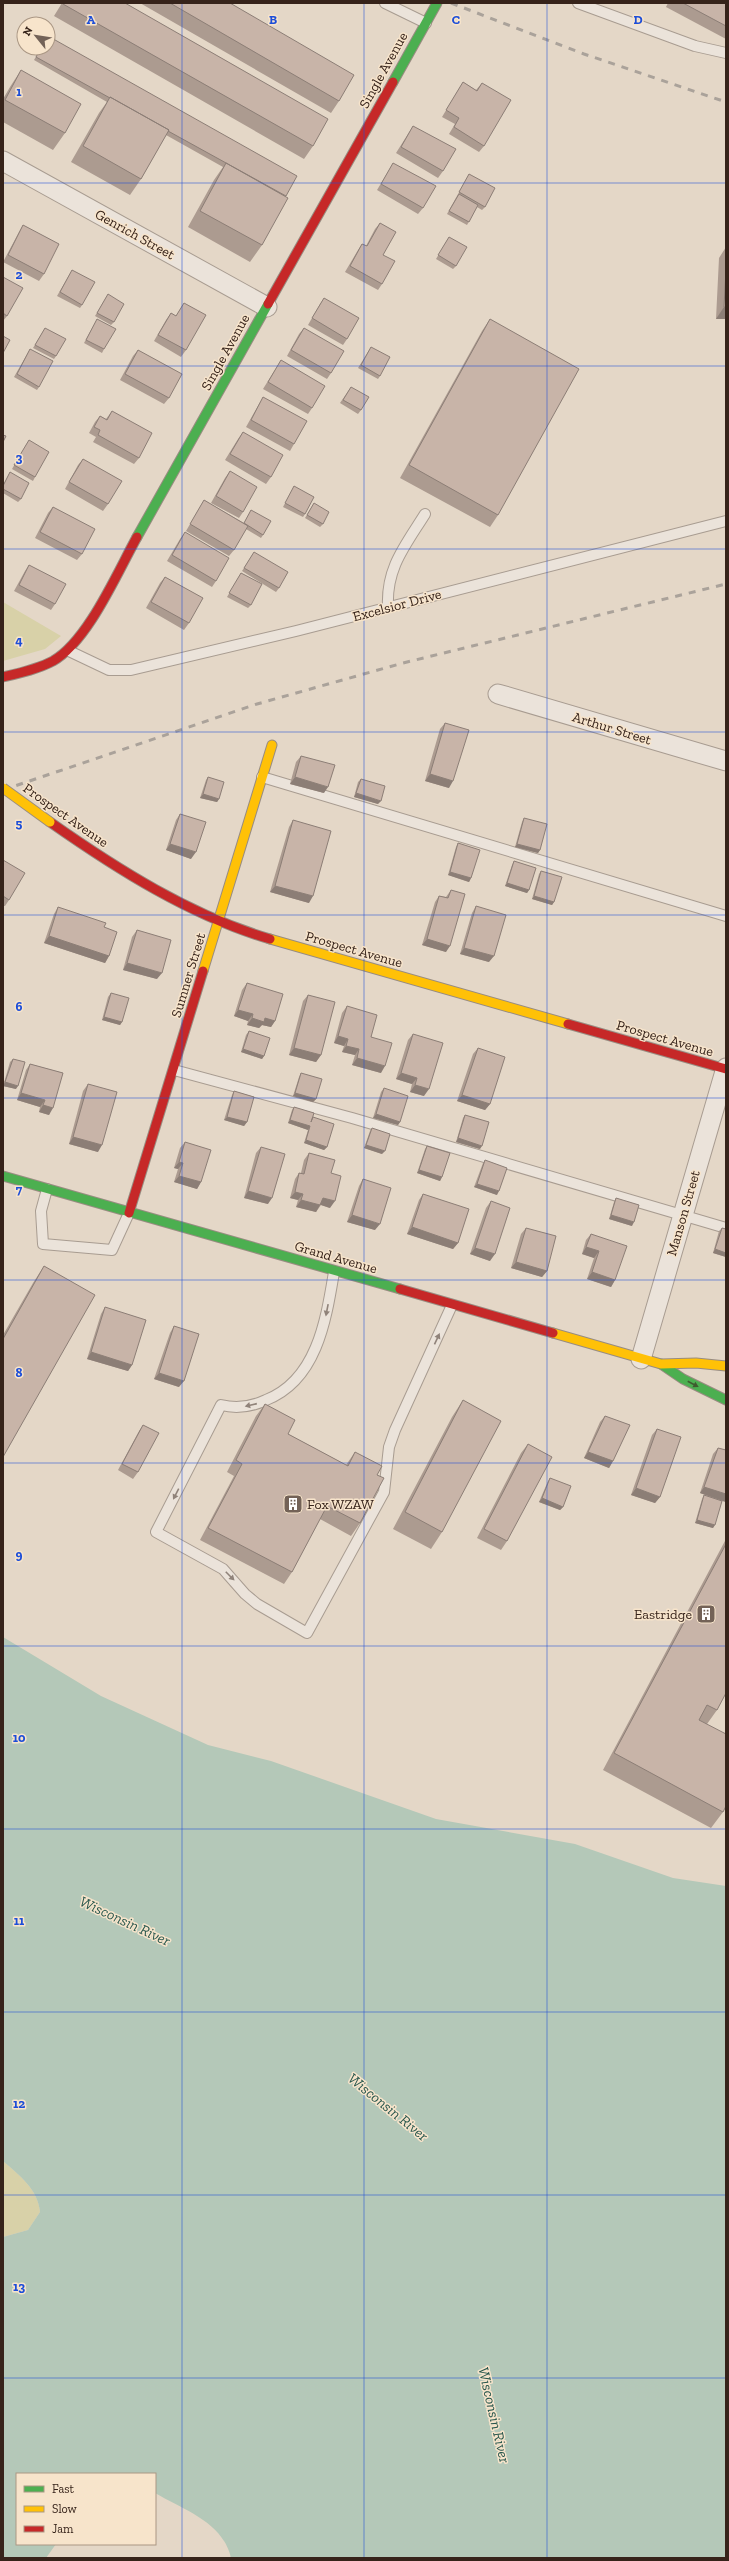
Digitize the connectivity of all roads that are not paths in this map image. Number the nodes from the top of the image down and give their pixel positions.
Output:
1 (385, 3) edge
2 (437, 3) edge
3 (578, 3) edge
4 (426, 23) junction
5 (726, 53) edge
6 (3, 162) edge
7 (267, 307) junction
8 (425, 514) dead end
9 (726, 521) edge
10 (388, 607) junction
11 (69, 651) junction
12 (3, 677) edge
13 (498, 694) dead end
14 (272, 746) dead end
15 (726, 761) edge
16 (262, 777) junction
17 (3, 788) edge
18 (726, 916) edge
19 (219, 920) junction
20 (726, 1069) edge
21 (174, 1070) junction
22 (3, 1176) edge
23 (47, 1189) junction
24 (130, 1213) junction
25 (683, 1215) junction
26 (726, 1228) edge
27 (334, 1272) junction
28 (452, 1305) junction
29 (641, 1359) junction
30 (661, 1364) junction
31 (726, 1366) edge
32 (726, 1400) edge

1 - 4 lane
2 - 4 street, Single Avenue
3 - 5 lane
4 - 7 street, Single Avenue
6 - 7 street, Genrich Street
7 - 11 street, Single Avenue
8 - 10 lane
9 - 10 lane, Excelsior Drive
10 - 11 lane, Excelsior Drive
11 - 12 street, Single Avenue
13 - 15 street, Arthur Street
14 - 16 street, Sumner Street
16 - 18 lane
16 - 19 street, Sumner Street
17 - 19 street, Prospect Avenue, bridge
19 - 20 street, Prospect Avenue
19 - 21 street, Sumner Street
20 - 25 street, Manson Street
21 - 24 street, Sumner Street
21 - 25 lane
22 - 23 street, Grand Avenue
23 - 24 street, Grand Avenue
23 - 24 lane
24 - 27 street, Grand Avenue
25 - 26 lane
25 - 29 street, Manson Street
27 - 28 street, Grand Avenue
27 -> 28 lane
28 - 29 street, Grand Avenue
29 - 30 street, Grand Avenue
30 - 31 street, Grand Avenue
30 -> 32 street, Grand Avenue

